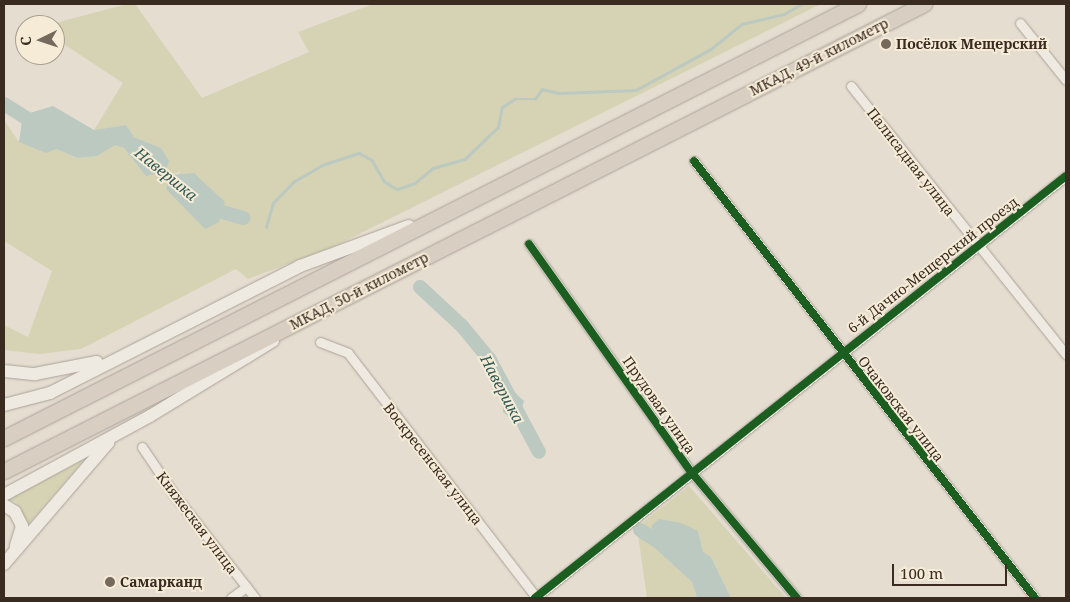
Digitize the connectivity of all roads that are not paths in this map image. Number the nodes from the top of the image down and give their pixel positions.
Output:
1 (858, 4) edge
2 (924, 4) edge
3 (1020, 23) dead end
4 (1066, 80) edge
5 (851, 86) dead end
6 (714, 111) joint
7 (694, 162) dead end
8 (1066, 176) edge
9 (451, 210) junction
10 (529, 244) dead end
11 (977, 246) junction
12 (343, 299) junction
13 (320, 342) dead end
14 (132, 349) junction
15 (841, 354) junction
16 (1066, 354) edge
17 (4, 371) edge
18 (4, 405) edge
19 (117, 434) junction
20 (4, 438) edge
21 (142, 447) dead end
22 (5, 470) edge
23 (692, 473) junction
24 (4, 494) edge
25 (4, 505) edge
26 (8, 559) edge
27 (246, 587) junction
28 (231, 598) edge
29 (255, 598) edge
30 (536, 598) edge
31 (797, 598) edge
32 (1035, 598) edge

1 - 9 highway
2 - 6 highway, МКАД, 49-й километр
3 - 4 street
5 - 11 street, Палисадная улица
6 - 12 highway, МКАД, 50-й километр
7 - 15 street, Очаковская улица
8 - 11 street, 6-й Дачно-Мещерский проезд
9 - 14 main road
9 - 20 highway
10 - 23 street, Прудовая улица
11 - 15 street, 6-й Дачно-Мещерский проезд
11 - 16 street, Палисадная улица
12 - 19 main road
12 - 22 highway, МКАД, 50-й километр
13 - 30 street, Воскресенская улица
14 - 17 main road
14 - 18 main road
15 - 23 street, 6-й Дачно-Мещерский проезд
15 - 32 street, Очаковская улица
19 - 24 main road
19 - 26 main road
21 - 27 street, Княжеская улица
23 - 30 street, 6-й Дачно-Мещерский проезд
23 - 31 street, Прудовая улица
25 - 26 main road
27 - 28 street
27 - 29 street, Княжеская улица

